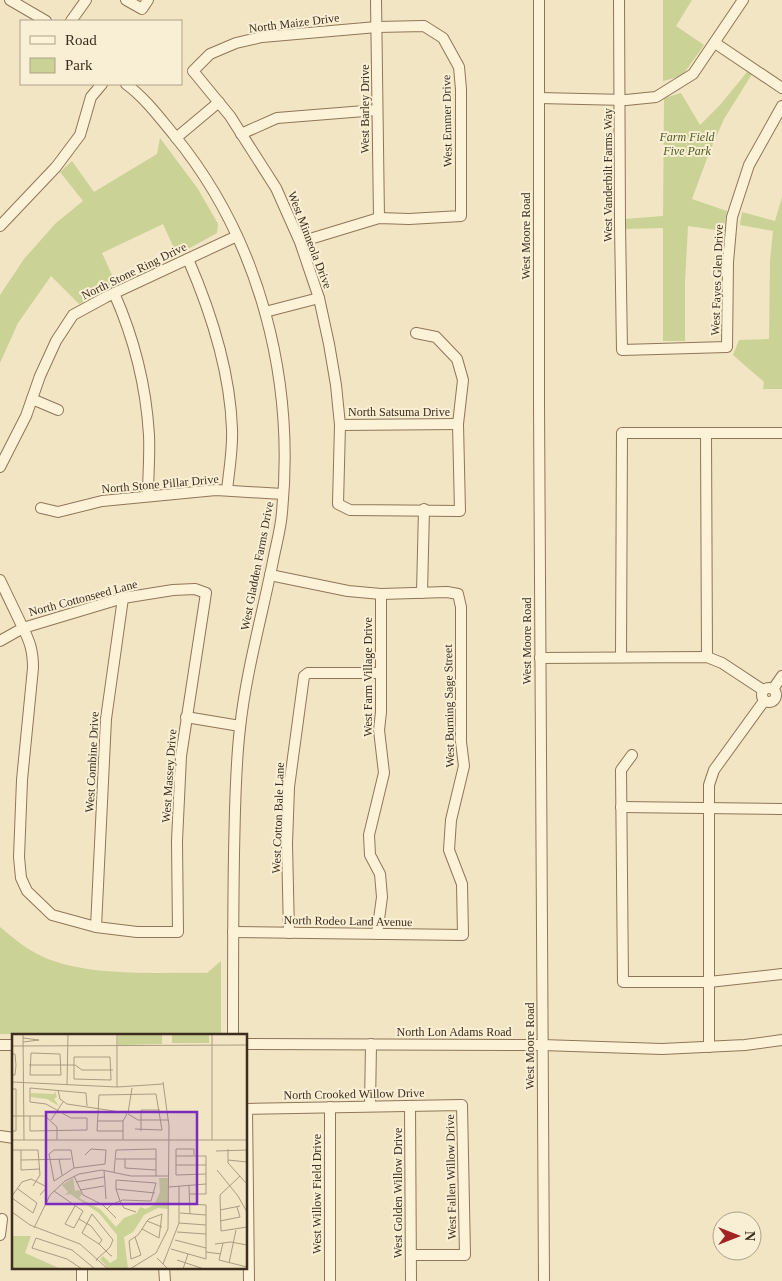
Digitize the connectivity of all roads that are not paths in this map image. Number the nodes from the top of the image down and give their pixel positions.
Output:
1 (10, 0) edge
2 (86, 0) edge
3 (126, 0) edge
4 (376, 0) edge
5 (539, 0) edge
6 (619, 0) edge
7 (743, 0) edge
8 (145, 4) edge
9 (44, 20) edge
10 (72, 20) edge
11 (378, 27) junction
12 (715, 43) junction
13 (193, 71) joint
14 (101, 85) edge
15 (127, 85) edge
16 (782, 88) edge
17 (539, 98) junction
18 (620, 100) junction
19 (219, 102) junction
20 (782, 106) edge
21 (377, 110) junction
22 (241, 134) junction
23 (176, 138) junction
24 (379, 218) junction
25 (0, 226) edge
26 (237, 236) junction
27 (300, 242) junction
28 (188, 259) junction
29 (114, 293) junction
30 (319, 298) junction
31 (265, 312) junction
32 (416, 333) dead end
33 (727, 347) joint
34 (32, 399) junction
35 (58, 410) dead end
36 (458, 424) junction
37 (340, 425) junction
38 (706, 433) junction
39 (782, 433) edge
40 (0, 467) edge
41 (227, 490) junction
42 (283, 494) junction
43 (148, 496) junction
44 (41, 508) dead end
45 (424, 509) junction
46 (270, 575) junction
47 (0, 580) edge
48 (206, 593) joint
49 (422, 593) junction
50 (381, 594) junction
51 (123, 598) junction
52 (23, 628) junction
53 (0, 641) edge
54 (621, 657) junction
55 (707, 657) junction
56 (540, 658) junction
57 (381, 673) junction
58 (782, 676) edge
59 (771, 697) edge
60 (186, 717) junction
61 (240, 726) junction
62 (632, 756) dead end
63 (622, 807) junction
64 (708, 808) junction
65 (782, 809) edge
66 (96, 927) junction
67 (233, 932) junction
68 (289, 933) junction
69 (377, 934) junction
70 (462, 935) joint
71 (782, 974) edge
72 (709, 982) junction
73 (233, 1034) edge
74 (782, 1040) edge
75 (248, 1044) edge
76 (371, 1044) junction
77 (542, 1045) junction
78 (709, 1047) junction
79 (462, 1105) joint
80 (370, 1106) junction
81 (410, 1106) junction
82 (330, 1107) junction
83 (248, 1109) edge
84 (248, 1195) edge
85 (1, 1219) edge
86 (0, 1235) edge
87 (411, 1255) junction
88 (82, 1268) edge
89 (164, 1268) edge
90 (82, 1281) edge
91 (165, 1281) edge
92 (249, 1281) edge
93 (330, 1281) edge
94 (411, 1281) edge
95 (544, 1281) edge

1 - 9 street
2 - 10 street
3 - 8 street
4 - 11 street, West Barley Drive
5 - 17 street, West Moore Road
6 - 18 street, West Vanderbilt Farms Way
7 - 12 street
11 - 13 street, North Maize Drive
11 - 21 street, West Barley Drive
11 - 24 street, West Emmer Drive
12 - 16 street
12 - 18 street
13 - 19 street, West Minneola Drive
14 - 25 street
15 - 23 street, West Gladden Farms Drive
17 - 18 street
17 - 56 street, West Moore Road
18 - 33 street, West Vanderbilt Farms Way
19 - 22 street, West Minneola Drive
19 - 23 street
20 - 33 street, West Fayes Glen Drive
21 - 22 street
21 - 24 street, West Barley Drive
22 - 27 street, West Minneola Drive
23 - 26 street, West Gladden Farms Drive
24 - 27 street
26 - 28 street, North Stone Ring Drive
26 - 31 street, West Gladden Farms Drive
27 - 30 street, West Minneola Drive
28 - 29 street, North Stone Ring Drive
28 - 41 street
29 - 34 street, North Stone Ring Drive
29 - 43 street
30 - 31 street
30 - 37 street, West Minneola Drive
31 - 42 street, West Gladden Farms Drive
32 - 36 street
34 - 35 street
34 - 40 street, North Stone Ring Drive
36 - 37 street, North Satsuma Drive
36 - 45 street
37 - 45 street, West Minneola Drive
38 - 39 street
38 - 54 street
38 - 55 street
41 - 42 street, North Stone Pillar Drive
41 - 43 street, North Stone Pillar Drive
42 - 46 street, West Gladden Farms Drive
43 - 44 street, North Stone Pillar Drive
45 - 49 street
46 - 50 street
46 - 61 street, West Gladden Farms Drive
47 - 52 street
48 - 51 street, North Cottonseed Lane
48 - 60 street, West Massey Drive
49 - 50 street
49 - 70 street, West Burning Sage Street
50 - 57 street, West Farm Village Drive
51 - 52 street, North Cottonseed Lane
51 - 66 street, West Combine Drive
52 - 53 street, North Cottonseed Lane
52 - 66 street
54 - 55 street
54 - 56 street
55 - 59 street
56 - 77 street, West Moore Road
57 - 68 street, West Cotton Bale Lane
57 - 69 street, West Farm Village Drive
58 - 59 street
59 - 64 street
60 - 61 street
60 - 66 street, West Massey Drive
61 - 67 street, West Gladden Farms Drive
62 - 63 street
63 - 64 street
63 - 72 street
64 - 65 street
64 - 72 street
67 - 68 street, North Rodeo Land Avenue
67 - 73 street, West Gladden Farms Drive
68 - 69 street, North Rodeo Land Avenue
69 - 70 street, North Rodeo Land Avenue
71 - 72 street
72 - 78 street
74 - 78 street, North Lon Adams Road
75 - 76 street, North Lon Adams Road
76 - 77 street, North Lon Adams Road
76 - 80 street
77 - 78 street, North Lon Adams Road
77 - 95 street, West Moore Road
79 - 81 street, North Crooked Willow Drive
79 - 87 street, West Fallen Willow Drive
80 - 81 street, North Crooked Willow Drive
80 - 82 street, North Crooked Willow Drive
81 - 87 street, West Golden Willow Drive
82 - 83 street, North Crooked Willow Drive
82 - 93 street, West Willow Field Drive
84 - 92 street
85 - 86 street
87 - 94 street, West Golden Willow Drive
88 - 90 street
89 - 91 street

